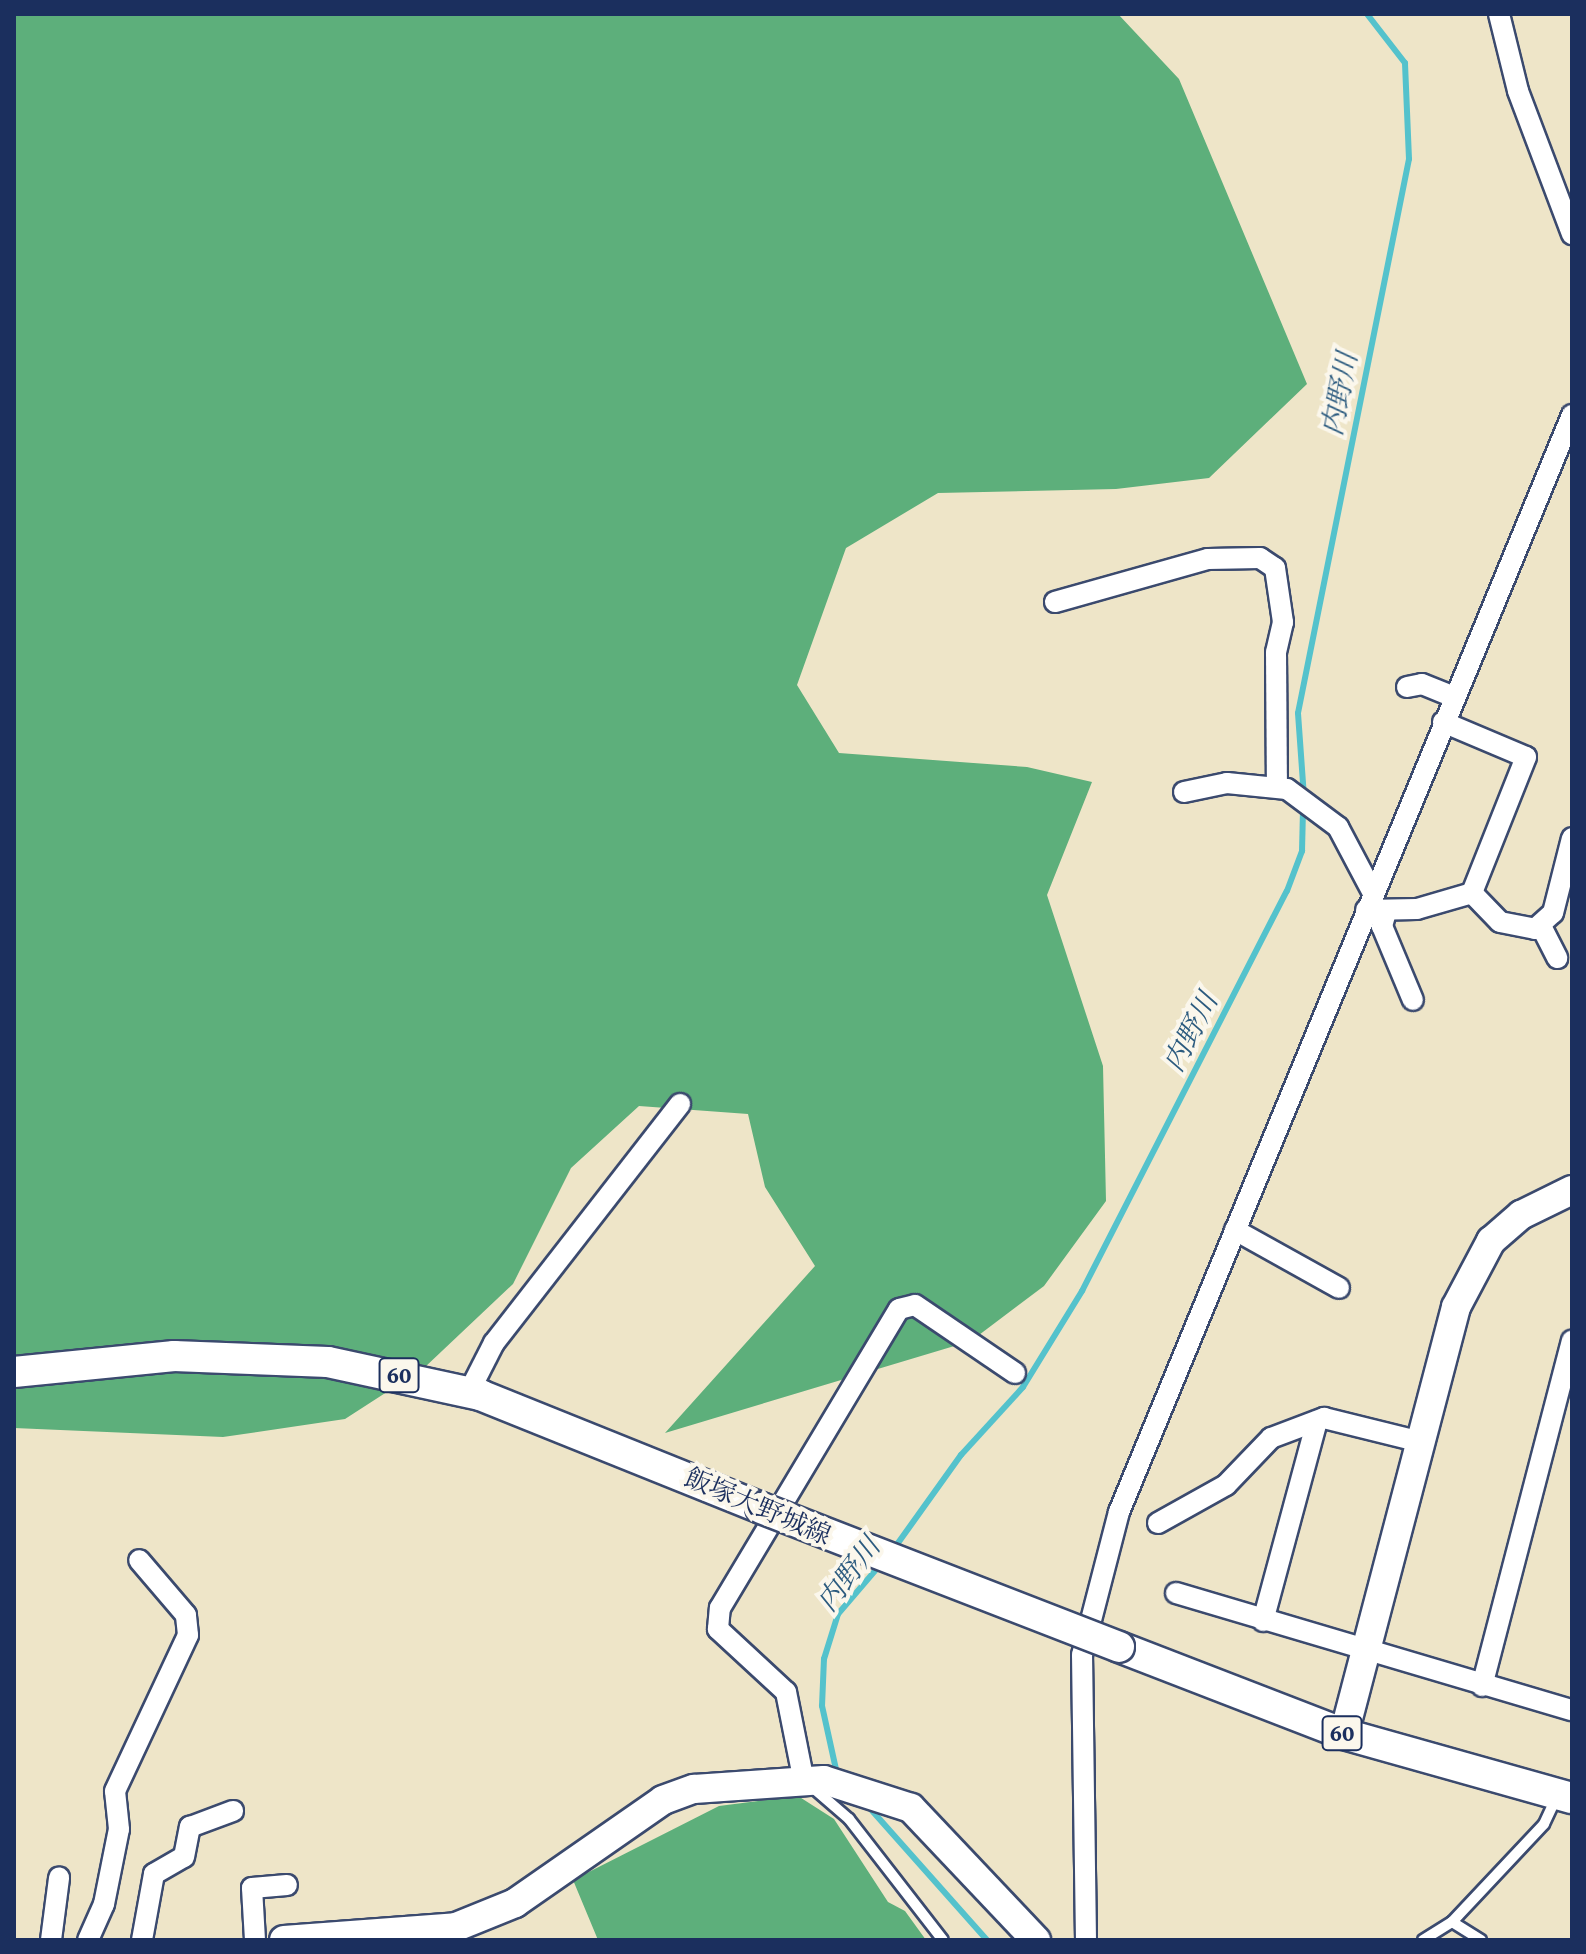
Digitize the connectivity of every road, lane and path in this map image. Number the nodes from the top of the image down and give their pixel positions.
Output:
1 (1499, 14) edge
2 (1572, 234) edge
3 (1572, 415) edge
4 (1055, 602) dead end
5 (1407, 687) dead end
6 (1454, 697) junction
7 (1443, 722) junction
8 (1282, 788) junction
9 (1184, 792) dead end
10 (1572, 838) edge
11 (1472, 893) junction
12 (1375, 905) junction
13 (1541, 926) junction
14 (1557, 958) dead end
15 (1413, 1000) dead end
16 (680, 1104) dead end
17 (1572, 1190) edge
18 (1235, 1230) junction
19 (1339, 1288) dead end
20 (1572, 1341) edge
21 (14, 1372) edge
22 (1015, 1373) dead end
23 (469, 1392) junction
24 (1317, 1421) junction
25 (1421, 1442) junction
26 (1158, 1523) dead end
27 (139, 1560) dead end
28 (1176, 1593) dead end
29 (1263, 1621) junction
30 (1365, 1654) junction
31 (1482, 1686) junction
32 (1572, 1710) edge
33 (1344, 1734) junction
34 (814, 1781) junction
35 (1565, 1796) edge
36 (233, 1811) dead end
37 (59, 1878) dead end
38 (287, 1885) dead end
39 (1452, 1922) junction
40 (51, 1940) edge
41 (88, 1940) edge
42 (142, 1940) edge
43 (255, 1940) edge
44 (284, 1940) edge
45 (943, 1940) edge
46 (1036, 1940) edge
47 (1086, 1940) edge
48 (1423, 1940) edge
49 (1481, 1940) edge

1 - 2 street
3 - 6 street
4 - 8 street
5 - 6 street
6 - 7 street
7 - 11 street
7 - 12 street
8 - 9 street
8 - 12 street
10 - 13 street
11 - 12 street
11 - 13 street
12 - 15 street
12 - 18 street
13 - 14 street
16 - 23 street
17 - 25 street
18 - 19 street
18 - 47 street
20 - 31 street
21 - 23 main road, 飯塚大野城線 / 60
22 - 34 street
23 - 33 main road, 飯塚大野城線 / 60, bridge
24 - 25 street
24 - 26 street
24 - 29 street
25 - 30 street
27 - 41 street
28 - 29 street
29 - 30 street
30 - 31 street
30 - 33 street
31 - 32 street
33 - 35 main road, 飯塚大野城線 / 60
34 - 44 street
34 - 45 lane
34 - 46 street
35 - 39 lane
36 - 42 street
37 - 40 street
38 - 43 street
39 - 48 lane
39 - 49 lane

